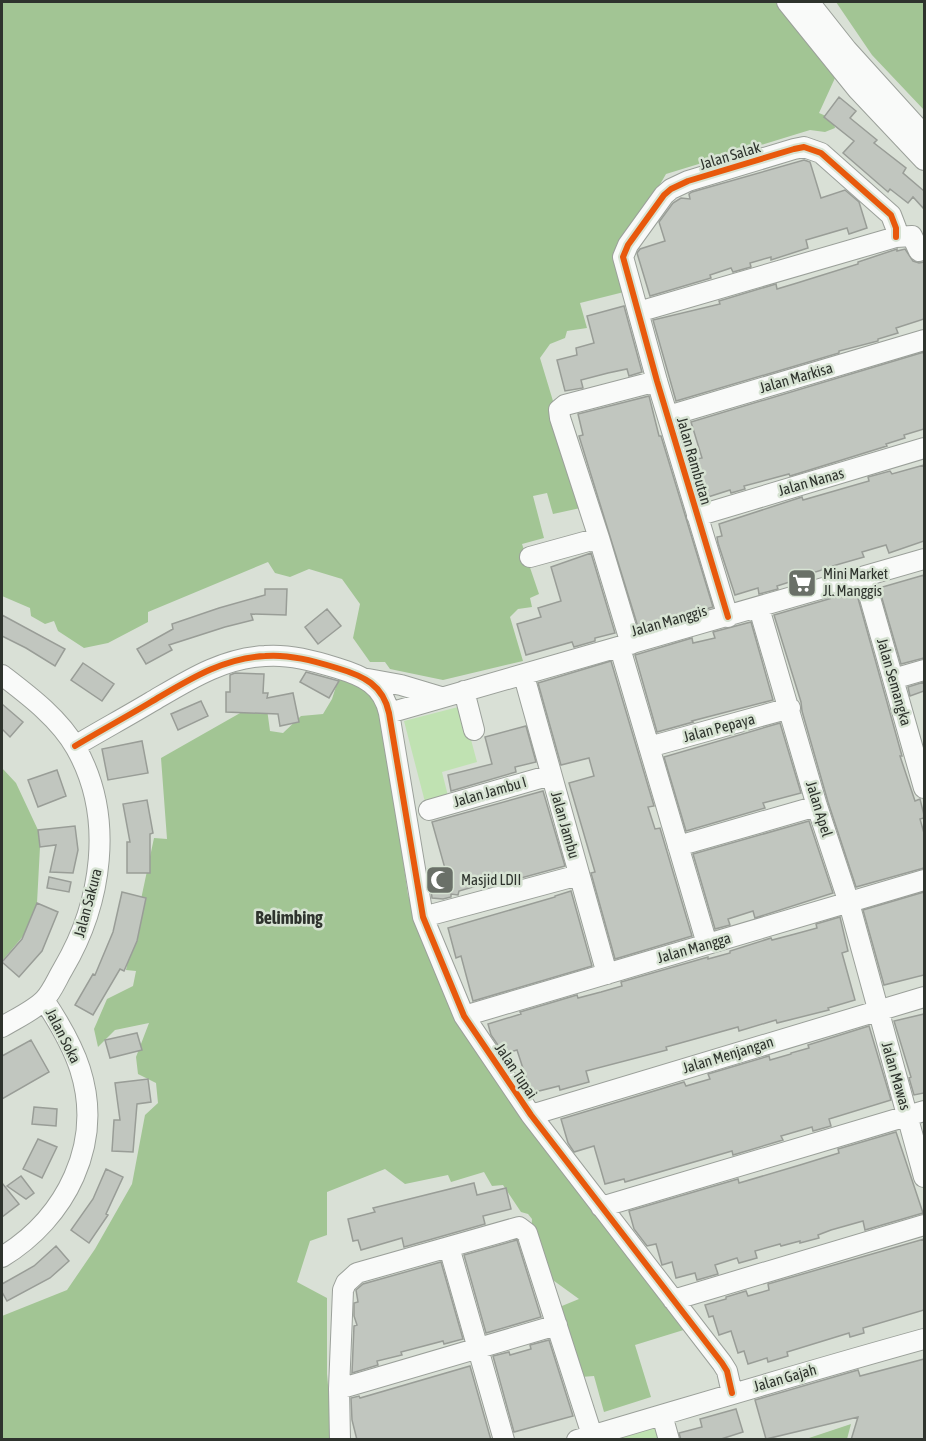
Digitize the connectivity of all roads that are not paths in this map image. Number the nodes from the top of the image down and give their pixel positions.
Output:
1 (787, 2) edge
2 (809, 2) edge
3 (924, 135) edge
4 (924, 160) edge
5 (896, 237) junction
6 (919, 251) dead end
7 (638, 312) junction
8 (924, 340) edge
9 (657, 381) junction
10 (668, 416) junction
11 (924, 448) edge
12 (697, 516) junction
13 (599, 538) junction
14 (530, 557) dead end
15 (924, 559) edge
16 (864, 577) junction
17 (759, 608) junction
18 (728, 617) junction
19 (626, 646) junction
20 (924, 670) edge
21 (2, 675) edge
22 (524, 676) junction
23 (362, 678) junction
24 (893, 678) junction
25 (464, 691) junction
26 (442, 697) junction
27 (790, 708) junction
28 (389, 713) junction
29 (474, 730) dead end
30 (75, 746) junction
31 (649, 747) junction
32 (551, 775) junction
33 (923, 779) edge
34 (817, 806) junction
35 (429, 810) dead end
36 (678, 846) junction
37 (579, 875) junction
38 (924, 880) edge
39 (849, 903) junction
40 (423, 917) junction
41 (706, 944) junction
42 (607, 974) junction
43 (924, 997) edge
44 (44, 1000) junction
45 (878, 1010) junction
46 (464, 1016) junction
47 (2, 1027) edge
48 (531, 1114) junction
49 (916, 1114) edge
50 (924, 1177) edge
51 (601, 1207) junction
52 (924, 1225) edge
53 (449, 1247) junction
54 (2, 1257) edge
55 (673, 1300) junction
56 (557, 1325) junction
57 (924, 1339) edge
58 (477, 1348) junction
59 (339, 1389) junction
60 (732, 1393) junction
61 (662, 1415) junction
62 (584, 1437) edge
63 (340, 1440) edge
64 (504, 1440) edge
65 (669, 1440) edge

1 - 4 street
2 - 3 street
5 - 6 street
5 - 7 street
5 - 7 street, Jalan Salak
7 - 9 street, Jalan Rambutan
8 - 10 street, Jalan Markisa
9 - 10 street, Jalan Rambutan
9 - 13 street
10 - 12 street, Jalan Rambutan
11 - 12 street, Jalan Nanas
12 - 18 street, Jalan Rambutan
13 - 14 street
13 - 19 street
15 - 16 street, Jalan Manggis
16 - 17 street, Jalan Manggis
16 - 24 street, Jalan Semangka
17 - 18 street, Jalan Manggis
17 - 27 street, Jalan Apel
18 - 19 street, Jalan Manggis
19 - 22 street, Jalan Manggis
19 - 31 street
20 - 24 street
21 - 30 street, Jalan Sakura
22 - 25 street, Jalan Manggis
22 - 32 street, Jalan Jambu
23 - 26 street
23 - 28 street, Jalan Tupai
23 - 30 street
24 - 33 street, Jalan Semangka
25 - 26 street, Jalan Manggis
25 - 29 street
26 - 28 street, Jalan Manggis
27 - 31 street, Jalan Pepaya
27 - 34 street, Jalan Apel
28 - 40 street, Jalan Tupai
30 - 44 street, Jalan Sakura
31 - 36 street
32 - 35 street, Jalan Jambu I
32 - 37 street, Jalan Jambu
34 - 36 street
34 - 39 street, Jalan Apel
36 - 41 street
37 - 40 street
37 - 42 street, Jalan Jambu
38 - 39 street, Jalan Mangga
39 - 41 street, Jalan Mangga
39 - 45 street, Jalan Apel
40 - 46 street, Jalan Tupai
41 - 42 street, Jalan Mangga
42 - 46 street, Jalan Mangga
43 - 45 street, Jalan Menjangan
44 - 47 street, Jalan Sakura
44 - 54 street, Jalan Soka
45 - 48 street, Jalan Menjangan
45 - 49 street, Jalan Mawas
46 - 48 street, Jalan Tupai
48 - 51 street, Jalan Tupai
49 - 50 street, Jalan Mawas
49 - 51 street
51 - 55 street, Jalan Tupai
52 - 55 street
53 - 56 street
53 - 58 street
53 - 59 street
55 - 60 street, Jalan Tupai
56 - 58 street
56 - 62 street
57 - 60 street, Jalan Gajah
58 - 59 street
58 - 64 street
59 - 63 street
60 - 61 street, Jalan Gajah
61 - 62 street, Jalan Gajah
61 - 65 street

